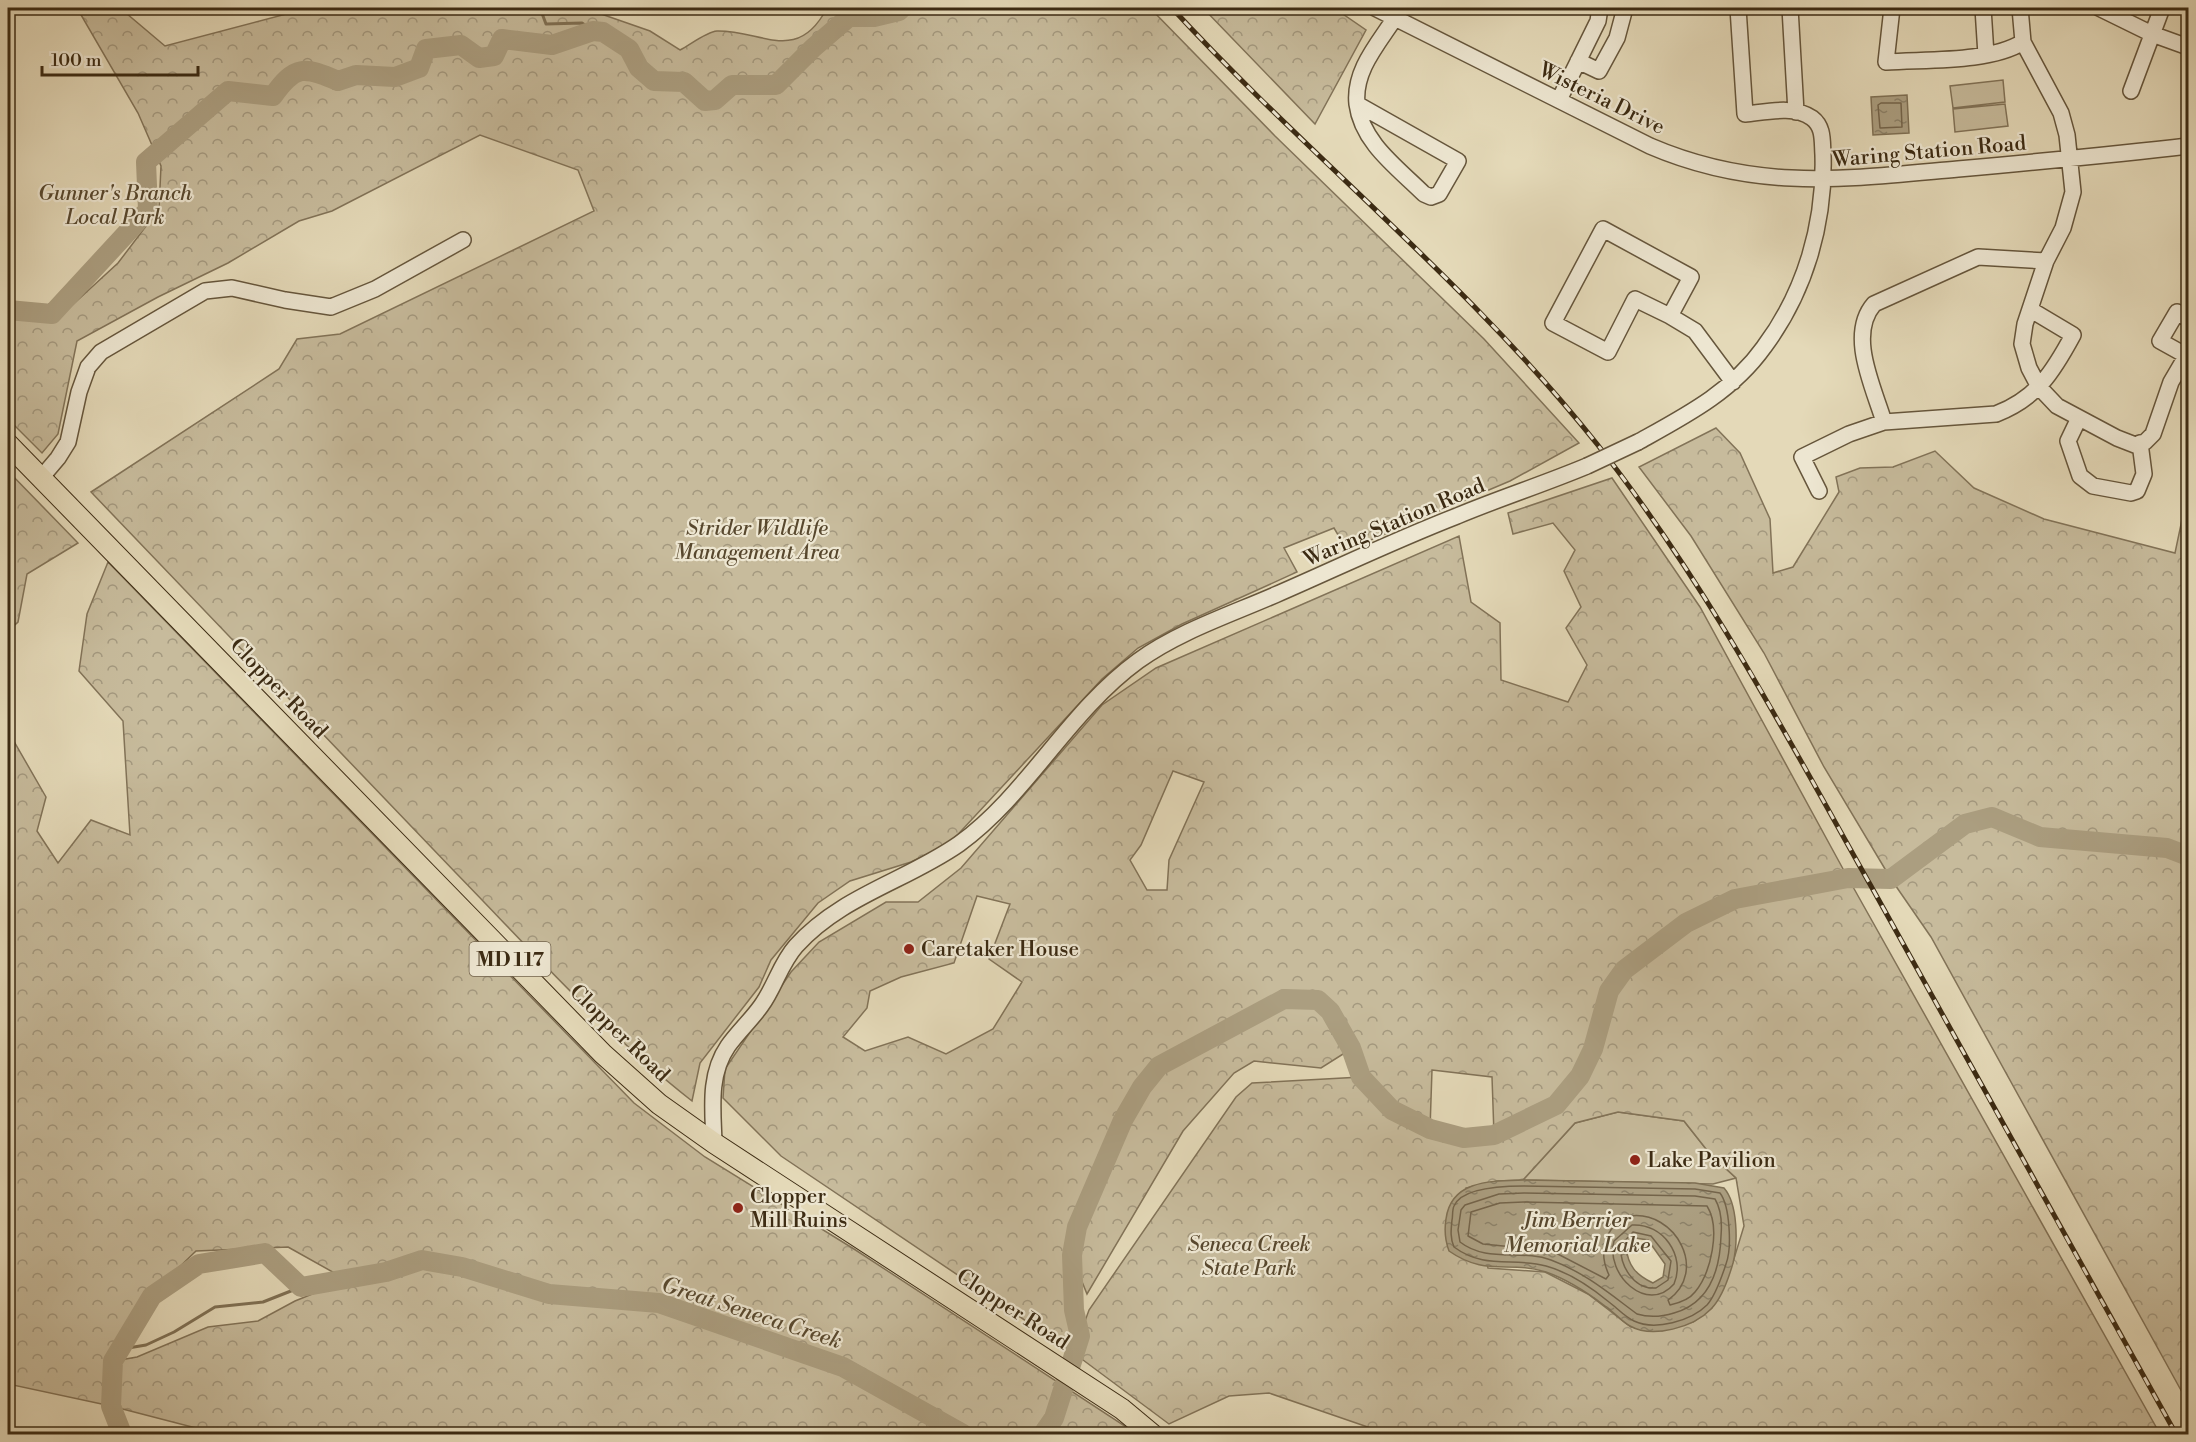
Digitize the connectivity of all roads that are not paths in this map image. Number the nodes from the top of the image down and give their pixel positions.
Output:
1 (1375, 8) edge
2 (1600, 8) edge
3 (1625, 8) edge
4 (1738, 8) edge
5 (1790, 8) edge
6 (1892, 8) edge
7 (1983, 8) edge
8 (2020, 8) edge
9 (2099, 8) edge
10 (2162, 8) edge
11 (1398, 13) edge
12 (2152, 34) junction
13 (2023, 42) junction
14 (2188, 47) edge
15 (1986, 55) junction
16 (1578, 61) junction
17 (2132, 91) dead end
18 (1559, 100) junction
19 (1357, 104) junction
20 (1796, 112) junction
21 (2188, 146) edge
22 (2071, 159) junction
23 (1824, 181) junction
24 (463, 240) dead end
25 (2046, 261) junction
26 (2031, 310) junction
27 (1670, 316) junction
28 (2188, 319) edge
29 (2188, 355) edge
30 (1732, 382) junction
31 (2039, 387) junction
32 (2079, 418) junction
33 (1884, 422) junction
34 (2140, 443) junction
35 (8, 444) edge
36 (41, 478) junction
37 (1819, 491) dead end
38 (714, 1143) junction
39 (1152, 1434) edge

1 - 11 street, Wisteria Drive
2 - 16 street
3 - 16 street
4 - 20 street
5 - 20 street
6 - 15 street
7 - 15 street
8 - 13 street
9 - 12 street
10 - 12 street
11 - 18 street, Wisteria Drive
11 - 19 street
12 - 14 street
12 - 17 street
13 - 15 street
13 - 22 street
16 - 18 street
18 - 23 street, Wisteria Drive
19 - 19 street
20 - 23 street
21 - 22 street, Waring Station Road
22 - 23 street, Waring Station Road
22 - 25 street
23 - 30 street, Waring Station Road
24 - 36 street
25 - 26 street
25 - 33 street
26 - 31 street
26 - 31 street
27 - 27 street
27 - 30 street
28 - 29 street
29 - 34 street
30 - 38 street, Waring Station Road, bridge
31 - 32 street
31 - 33 street
32 - 34 street
32 - 34 street
33 - 37 street
35 - 36 main road, Clopper Road / MD 117
36 - 38 main road, Clopper Road / MD 117
38 - 39 main road, Clopper Road / MD 117

